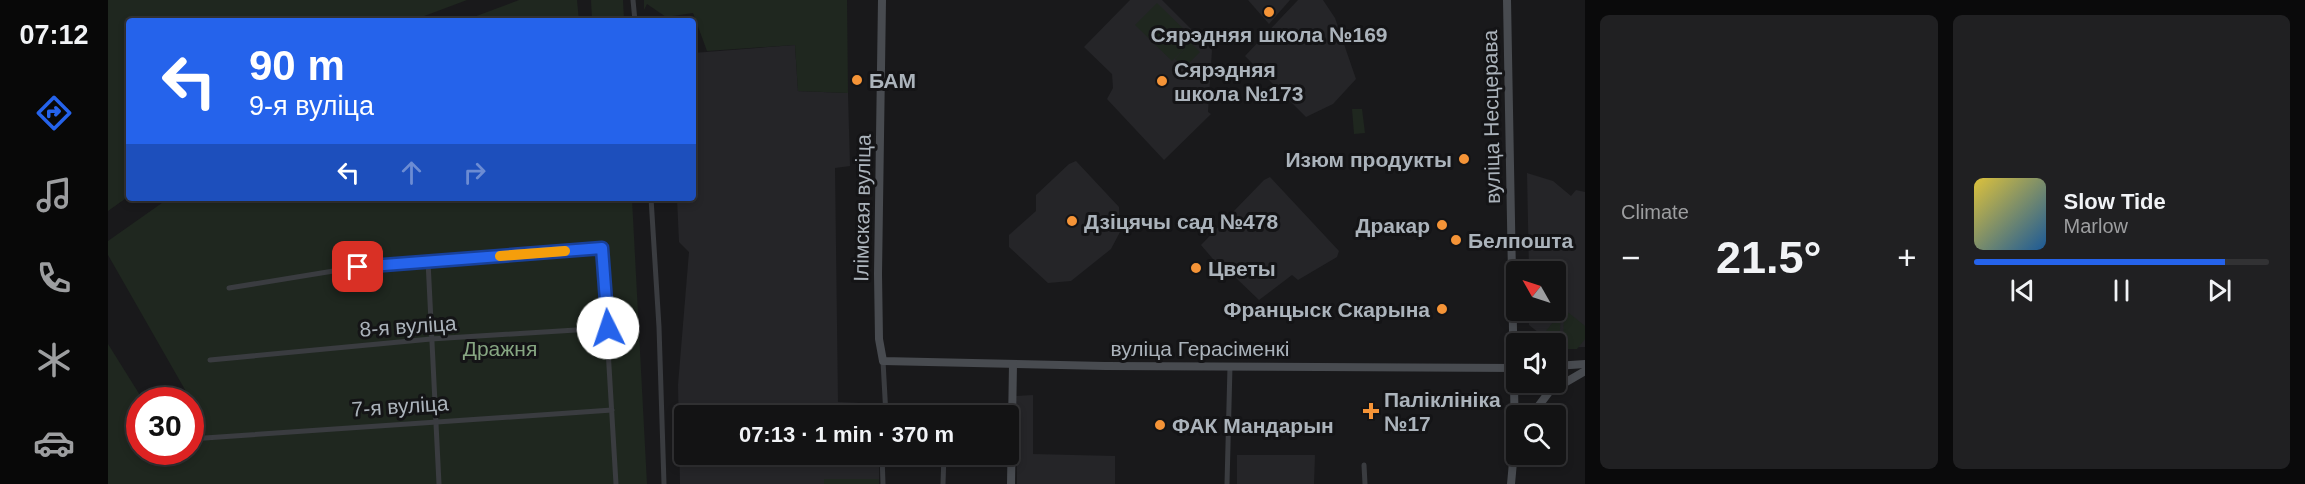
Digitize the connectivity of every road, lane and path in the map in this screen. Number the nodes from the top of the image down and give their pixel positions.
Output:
1 (633, 0) edge
2 (882, 0) edge
3 (1507, 0) edge
4 (635, 18) edge
5 (651, 201) edge
6 (428, 261) junction
7 (229, 288) dead end
8 (608, 328) junction
9 (1514, 333) edge
10 (431, 339) junction
11 (210, 360) dead end
12 (883, 361) junction
13 (1013, 364) junction
14 (1585, 364) edge
15 (1566, 365) edge
16 (1230, 366) junction
17 (1506, 368) edge
18 (1585, 371) edge
19 (885, 405) edge
20 (1539, 405) edge
21 (612, 410) junction
22 (435, 420) junction
23 (204, 438) edge
24 (882, 465) edge
25 (944, 465) edge
26 (1364, 465) dead end
27 (1513, 465) edge
28 (439, 484) edge
29 (616, 484) edge
30 (664, 484) edge
31 (883, 484) edge
32 (943, 484) edge
33 (1011, 484) edge
34 (1227, 484) edge
35 (1365, 484) edge
36 (1510, 484) edge

1 - 4 street
2 - 12 street, Ілімская вуліца
3 - 9 street, вуліца Несцерава
5 - 30 street
6 - 7 street
6 - 8 street
6 - 10 street
8 - 10 street, 8-я вуліца
8 - 21 street
10 - 11 street, 8-я вуліца
10 - 22 street
12 - 13 street, вуліца Герасіменкі
12 - 19 street, Ілімская вуліца
13 - 16 street, вуліца Герасіменкі
13 - 33 street
14 - 15 street
16 - 17 street, вуліца Герасіменкі
16 - 34 street
18 - 20 street
21 - 22 street, 7-я вуліца
21 - 29 street
22 - 23 street, 7-я вуліца
22 - 28 street
24 - 31 street
25 - 32 street
26 - 35 street
27 - 36 street, вуліца Несцерава

